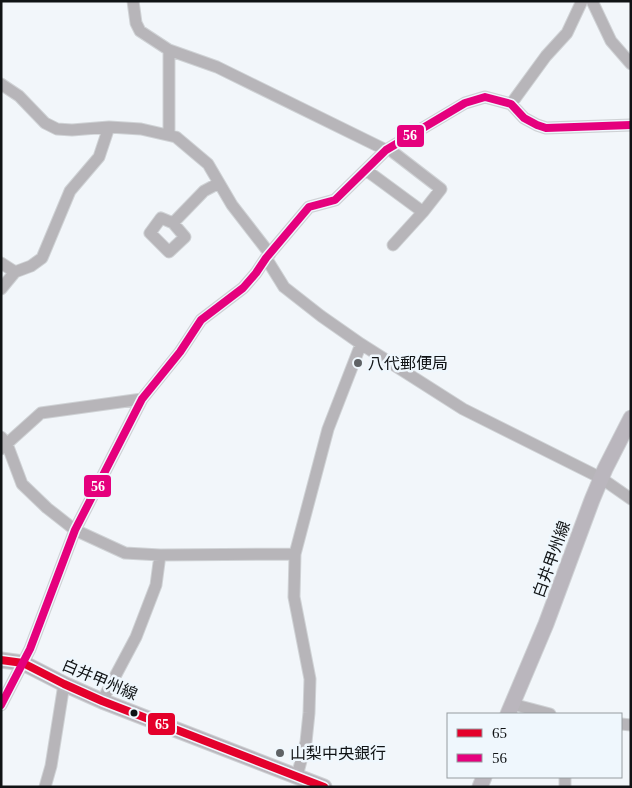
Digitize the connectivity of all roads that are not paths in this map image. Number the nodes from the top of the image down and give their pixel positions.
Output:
1 (134, 1) edge
2 (582, 1) edge
3 (592, 1) edge
4 (169, 50) junction
5 (631, 64) edge
6 (1, 84) edge
7 (510, 104) junction
8 (631, 125) edge
9 (109, 127) junction
10 (169, 135) junction
11 (388, 149) junction
12 (366, 170) junction
13 (218, 183) junction
14 (423, 212) junction
15 (173, 223) dead end
16 (393, 245) dead end
17 (268, 256) junction
18 (1, 263) edge
19 (15, 272) junction
20 (1, 289) edge
21 (362, 344) junction
22 (142, 399) junction
23 (631, 418) edge
24 (3, 443) edge
25 (601, 478) junction
26 (631, 499) edge
27 (75, 530) junction
28 (295, 554) junction
29 (160, 555) junction
30 (1, 660) edge
31 (23, 663) junction
32 (64, 684) junction
33 (102, 701) junction
34 (1, 705) edge
35 (510, 709) edge
36 (542, 713) edge
37 (297, 776) junction
38 (320, 786) edge
39 (44, 787) edge

1 - 4 street
2 - 7 street
3 - 5 street
4 - 10 street
4 - 11 street
6 - 9 street
7 - 8 street
7 - 11 street
9 - 10 street
9 - 19 street
10 - 13 street
11 - 12 street
11 - 14 street
12 - 14 street
12 - 17 street
13 - 15 street
13 - 17 street
14 - 16 street
17 - 21 street
17 - 22 street
18 - 19 street
19 - 20 street
21 - 25 street
21 - 28 street
22 - 24 street
22 - 27 street
23 - 25 main road, 白井甲州線
24 - 27 street
25 - 26 street
25 - 35 main road, 白井甲州線
27 - 29 street
27 - 31 street
28 - 29 street
28 - 37 street
29 - 33 street
30 - 31 main road, 白井甲州線
31 - 32 main road, 白井甲州線
31 - 34 street
32 - 33 main road, 白井甲州線
32 - 39 street
33 - 37 main road, 白井甲州線
35 - 36 street
37 - 38 main road, 白井甲州線

